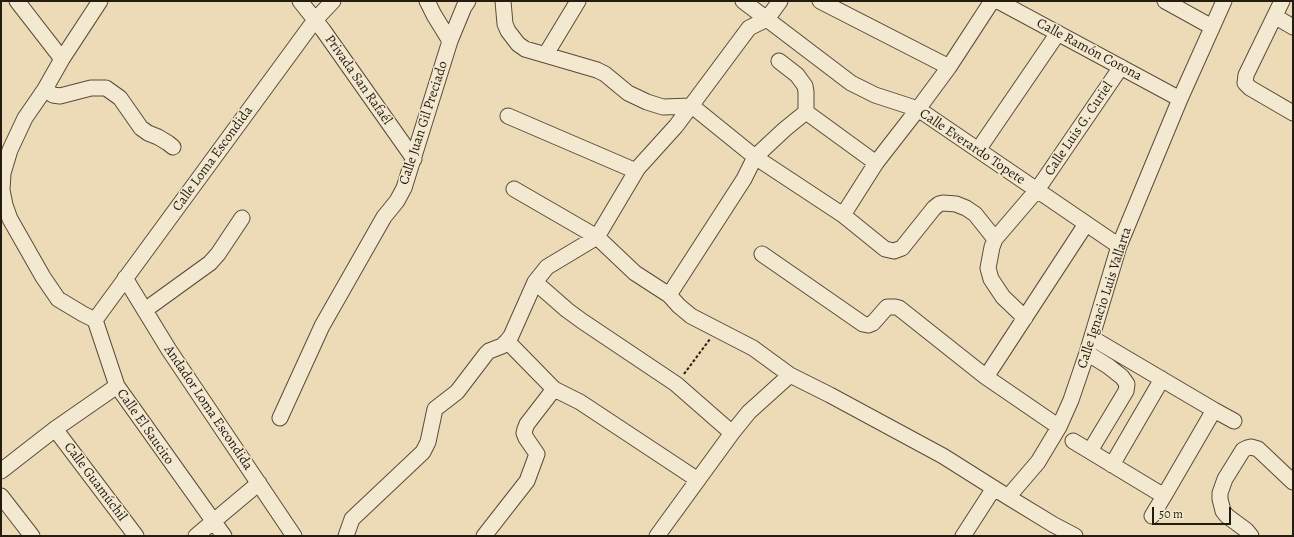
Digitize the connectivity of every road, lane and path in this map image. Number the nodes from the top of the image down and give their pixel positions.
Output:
1 (17, 1) edge
2 (100, 1) edge
3 (300, 1) edge
4 (333, 1) edge
5 (427, 1) edge
6 (468, 1) edge
7 (503, 1) edge
8 (578, 1) edge
9 (780, 1) edge
10 (820, 1) edge
11 (992, 1) edge
12 (998, 1) edge
13 (1165, 1) edge
14 (1224, 1) edge
15 (1282, 1) edge
16 (749, 3) edge
17 (1276, 16) junction
18 (767, 19) junction
19 (315, 20) junction
20 (1212, 27) junction
21 (1293, 27) edge
22 (749, 28) junction
23 (1058, 33) junction
24 (450, 41) junction
25 (546, 54) junction
26 (62, 58) junction
27 (779, 61) dead end
28 (949, 67) junction
29 (1121, 67) junction
30 (45, 89) junction
31 (1180, 99) junction
32 (692, 106) junction
33 (663, 107) junction
34 (918, 109) junction
35 (806, 112) junction
36 (1293, 113) edge
37 (508, 116) dead end
38 (676, 126) junction
39 (173, 147) dead end
40 (978, 150) junction
41 (755, 157) junction
42 (414, 159) junction
43 (876, 163) junction
44 (636, 170) junction
45 (514, 189) dead end
46 (1036, 190) junction
47 (843, 215) junction
48 (242, 218) dead end
49 (1086, 224) junction
50 (597, 237) junction
51 (995, 239) junction
52 (1119, 246) junction
53 (762, 254) dead end
54 (126, 278) junction
55 (535, 282) junction
56 (669, 295) junction
57 (145, 310) junction
58 (1025, 318) junction
59 (95, 320) junction
60 (716, 330) junction
61 (1092, 338) junction
62 (507, 341) junction
63 (1116, 352) junction
64 (1087, 353) junction
65 (1108, 366) junction
66 (790, 375) junction
67 (986, 377) junction
68 (1162, 380) junction
69 (676, 384) junction
70 (117, 386) junction
71 (554, 389) junction
72 (1214, 410) junction
73 (280, 418) dead end
74 (1234, 421) dead end
75 (1058, 428) junction
76 (55, 429) junction
77 (732, 433) junction
78 (1073, 441) dead end
79 (1090, 451) junction
80 (1112, 465) junction
81 (1, 471) edge
82 (698, 480) junction
83 (1293, 482) edge
84 (259, 483) junction
85 (994, 488) junction
86 (1, 496) edge
87 (1164, 496) junction
88 (1008, 498) junction
89 (1152, 516) dead end
90 (212, 521) junction
91 (32, 536) edge
92 (136, 536) edge
93 (196, 536) edge
94 (224, 536) edge
95 (294, 536) edge
96 (346, 536) edge
97 (484, 536) edge
98 (657, 536) edge
99 (963, 536) edge
100 (1075, 536) edge
101 (1251, 536) edge

1 - 26 street
2 - 26 street
3 - 19 street, Privada San Rafaél
4 - 19 street, Calle Loma Escondida
5 - 24 street
6 - 24 street, Calle Juan Gil Preciado
7 - 25 street
8 - 25 street
9 - 18 street
10 - 28 street
11 - 28 street
12 - 23 street, Calle Ramón Corona
13 - 20 street
14 - 20 street, Calle Ignacio Luis Vallarta
15 - 17 street
16 - 18 street, Calle Everardo Topete
16 - 22 street
17 - 21 street
17 - 36 street
18 - 22 street
18 - 34 street, Calle Everardo Topete
19 - 42 street, Privada San Rafaél
19 - 54 street, Calle Loma Escondida
20 - 31 street, Calle Ignacio Luis Vallarta
22 - 32 street
23 - 29 street, Calle Ramón Corona
23 - 40 street
24 - 42 street, Calle Juan Gil Preciado
25 - 33 street
26 - 30 street
27 - 35 street
28 - 34 street
29 - 31 street, Calle Ramón Corona
29 - 46 street, Calle Luis G. Curiel
30 - 39 street
30 - 59 street
31 - 52 street, Calle Ignacio Luis Vallarta
32 - 33 street
32 - 38 street
32 - 41 street
33 - 38 street
34 - 40 street, Calle Everardo Topete
34 - 43 street
35 - 41 street
35 - 43 street
37 - 44 street
38 - 44 street
40 - 46 street, Calle Everardo Topete
41 - 47 street
41 - 56 street
42 - 73 street, Calle Juan Gil Preciado
43 - 47 street
44 - 50 street
45 - 50 street
46 - 49 street, Calle Everardo Topete
46 - 51 street, Calle Luis G. Curiel
47 - 51 street
48 - 57 street
49 - 52 street, Calle Everardo Topete
49 - 58 street
50 - 55 street
50 - 56 street
51 - 58 street
52 - 61 street, Calle Ignacio Luis Vallarta
53 - 67 street
54 - 57 street, Andador Loma Escondida
54 - 59 street, Calle Loma Escondida
55 - 62 street
55 - 69 street
56 - 60 street
57 - 84 street, Andador Loma Escondida
58 - 67 street
59 - 70 street, Calle El Saucito
60 - 66 street
60 - 69 path
61 - 63 street
61 - 64 street, Calle Ignacio Luis Vallarta
62 - 71 street
62 - 96 street
63 - 65 street
63 - 68 street
64 - 65 street
64 - 75 street, Calle Ignacio Luis Vallarta
65 - 79 street
66 - 77 street
66 - 85 street
67 - 75 street
68 - 72 street
68 - 80 street
69 - 77 street
70 - 76 street
70 - 90 street, Calle El Saucito
71 - 82 street
71 - 97 street
72 - 74 street
72 - 87 street
75 - 88 street, Calle Ignacio Luis Vallarta
76 - 81 street
76 - 92 street, Calle Guamúchil
77 - 82 street
78 - 79 street
79 - 80 street
80 - 87 street
82 - 98 street
83 - 101 street
84 - 90 street
84 - 95 street, Andador Loma Escondida
85 - 88 street
85 - 99 street
86 - 91 street
87 - 89 street
88 - 100 street
90 - 93 street
90 - 94 street, Calle El Saucito

